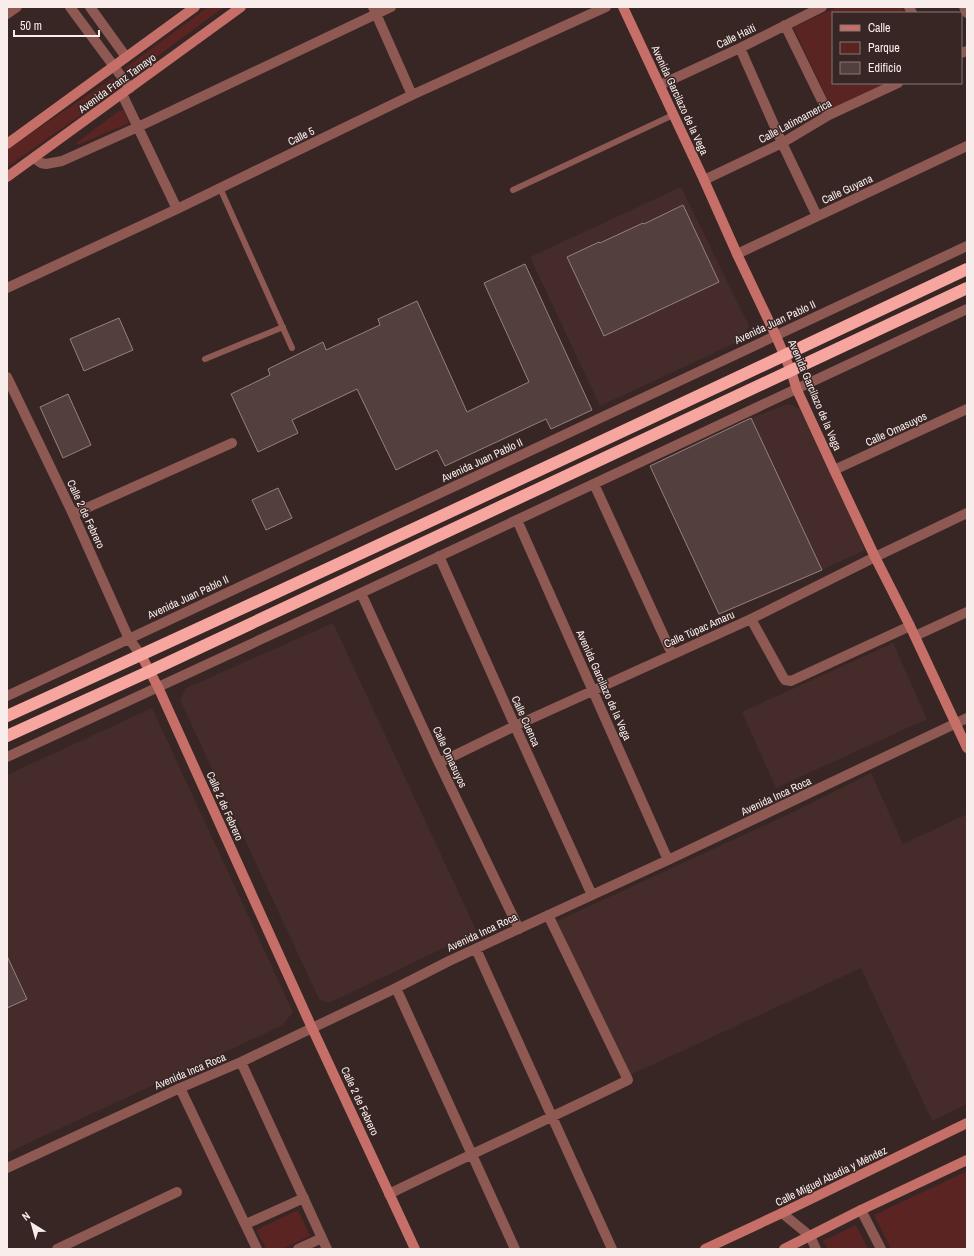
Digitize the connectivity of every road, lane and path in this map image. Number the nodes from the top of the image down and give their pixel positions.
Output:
1 (17, 7) edge
2 (70, 7) edge
3 (90, 7) edge
4 (195, 7) edge
5 (241, 7) edge
6 (391, 7) edge
7 (606, 7) edge
8 (623, 7) edge
9 (822, 7) edge
10 (964, 7) edge
11 (374, 11) edge
12 (967, 13) edge
13 (7, 14) edge
14 (785, 25) junction
15 (740, 48) junction
16 (126, 57) junction
17 (114, 66) junction
18 (896, 84) edge
19 (660, 85) junction
20 (126, 91) junction
21 (412, 95) junction
22 (673, 115) junction
23 (829, 115) junction
24 (138, 127) junction
25 (9, 142) edge
26 (782, 143) junction
27 (967, 146) edge
28 (34, 158) junction
29 (7, 177) edge
30 (704, 180) junction
31 (220, 188) junction
32 (513, 190) dead end
33 (177, 209) junction
34 (817, 216) junction
35 (967, 246) edge
36 (737, 254) junction
37 (967, 270) edge
38 (7, 288) edge
39 (967, 288) edge
40 (967, 309) edge
41 (283, 327) junction
42 (776, 336) junction
43 (292, 348) dead end
44 (785, 356) junction
45 (206, 359) dead end
46 (791, 370) junction
47 (7, 377) edge
48 (797, 390) junction
49 (967, 409) edge
50 (232, 443) dead end
51 (834, 470) junction
52 (594, 484) junction
53 (967, 513) edge
54 (73, 514) junction
55 (517, 520) junction
56 (439, 556) junction
57 (875, 557) junction
58 (362, 593) junction
59 (967, 612) edge
60 (751, 619) junction
61 (910, 626) junction
62 (915, 636) junction
63 (129, 639) junction
64 (672, 654) junction
65 (141, 655) junction
66 (150, 671) junction
67 (158, 688) junction
68 (594, 691) junction
69 (7, 696) edge
70 (7, 716) edge
71 (967, 718) edge
72 (955, 724) junction
73 (515, 726) junction
74 (7, 736) edge
75 (967, 748) edge
76 (7, 757) edge
77 (439, 763) junction
78 (668, 860) junction
79 (592, 895) junction
80 (548, 915) junction
81 (519, 929) junction
82 (476, 949) junction
83 (396, 988) junction
84 (312, 1028) junction
85 (241, 1062) junction
86 (180, 1088) junction
87 (552, 1118) junction
88 (967, 1123) edge
89 (471, 1154) junction
90 (967, 1160) edge
91 (7, 1168) edge
92 (177, 1192) dead end
93 (390, 1194) junction
94 (304, 1198) junction
95 (861, 1210) junction
96 (782, 1213) junction
97 (246, 1224) junction
98 (810, 1236) junction
99 (322, 1238) junction
100 (56, 1249) edge
101 (257, 1249) edge
102 (298, 1249) edge
103 (327, 1249) edge
104 (415, 1249) edge
105 (515, 1249) edge
106 (612, 1249) edge
107 (705, 1249) edge
108 (784, 1249) edge
109 (816, 1249) edge
110 (881, 1249) edge

1 - 13 street
2 - 17 street
3 - 16 street
4 - 16 street, Avenida Franz Tamayo
5 - 20 street, Avenida Franz Tamayo
6 - 11 street
7 - 21 street, Calle 5
8 - 19 street, Avenida Garcilazo de la Vega
9 - 14 street, Calle Haiti
10 - 12 street
11 - 21 street
11 - 24 street
14 - 15 street, Calle Haiti
14 - 23 street
15 - 19 street, Calle Haiti
15 - 26 street
16 - 17 street, Avenida Franz Tamayo
17 - 20 street
17 - 25 street, Avenida Franz Tamayo
18 - 23 street, Calle Latinoamerica
19 - 22 street, Avenida Garcilazo de la Vega
20 - 24 street
20 - 28 street, Avenida Franz Tamayo
21 - 31 street, Calle 5
22 - 30 street, Avenida Garcilazo de la Vega
22 - 32 lane
23 - 26 street, Calle Latinoamerica
24 - 28 street
24 - 33 street
26 - 30 street, Calle Latinoamerica
26 - 34 street
27 - 34 street, Calle Guyana
28 - 29 street, Avenida Franz Tamayo
30 - 36 street, Avenida Garcilazo de la Vega
31 - 33 street, Calle 5
31 - 41 lane
33 - 38 street, Calle 5
34 - 36 street, Calle Guyana
35 - 42 street, Avenida Juan Pablo II
36 - 42 street, Avenida Garcilazo de la Vega
37 - 44 highway
39 - 46 highway
40 - 48 street
41 - 43 lane
41 - 45 lane
42 - 44 street, Avenida Garcilazo de la Vega
42 - 63 street, Avenida Juan Pablo II
44 - 46 street, Avenida Garcilazo de la Vega
44 - 65 highway
46 - 48 street, Avenida Garcilazo de la Vega
46 - 66 highway
47 - 54 street, Calle 2 de Febrero
48 - 51 street, Avenida Garcilazo de la Vega
48 - 52 street
49 - 51 street, Calle Omasuyos
50 - 54 street
51 - 57 street, Avenida Garcilazo de la Vega
52 - 55 street
52 - 64 street
53 - 57 street, Calle Túpac Amaru
54 - 63 street, Calle 2 de Febrero
55 - 56 street
55 - 68 street, Avenida Garcilazo de la Vega
56 - 58 street
56 - 73 street, Calle Cuenca
57 - 60 street, Calle Túpac Amaru
57 - 61 street, Avenida Garcilazo de la Vega
58 - 67 street
58 - 77 street, Calle Omasuyos
59 - 62 street
60 - 61 street
60 - 64 street, Calle Túpac Amaru
61 - 62 street, Avenida Garcilazo de la Vega
62 - 72 street, Avenida Garcilazo de la Vega
63 - 65 street, Calle 2 de Febrero
63 - 69 street, Avenida Juan Pablo II
64 - 68 street, Calle Túpac Amaru
65 - 66 street, Calle 2 de Febrero
65 - 70 highway
66 - 67 street, Calle 2 de Febrero
66 - 74 highway
67 - 76 street
67 - 84 street, Calle 2 de Febrero
68 - 73 street, Calle Túpac Amaru
68 - 78 street, Avenida Garcilazo de la Vega
71 - 72 street, Avenida Inca Roca
72 - 75 street, Avenida Garcilazo de la Vega
72 - 78 street, Avenida Inca Roca
73 - 77 street, Calle Túpac Amaru
73 - 79 street, Calle Cuenca
77 - 81 street, Calle Omasuyos
78 - 79 street, Avenida Inca Roca
79 - 80 street, Avenida Inca Roca
80 - 81 street, Avenida Inca Roca
80 - 87 street
81 - 82 street, Avenida Inca Roca
82 - 83 street, Avenida Inca Roca
82 - 87 street
83 - 84 street, Avenida Inca Roca
83 - 89 street
84 - 85 street, Avenida Inca Roca
84 - 93 street, Calle 2 de Febrero
85 - 86 street, Avenida Inca Roca
85 - 94 street
86 - 91 street, Avenida Inca Roca
86 - 97 street
87 - 89 street
87 - 106 street
88 - 96 street, Calle Miguel Abadía y Méndez
89 - 93 street
89 - 105 street
90 - 95 street
92 - 100 street
93 - 104 street, Calle 2 de Febrero
94 - 97 street
94 - 99 street
95 - 98 street
95 - 110 street
96 - 98 street
96 - 107 street, Calle Miguel Abadía y Méndez
97 - 101 street
98 - 108 street
98 - 109 street
99 - 102 street
99 - 103 street

